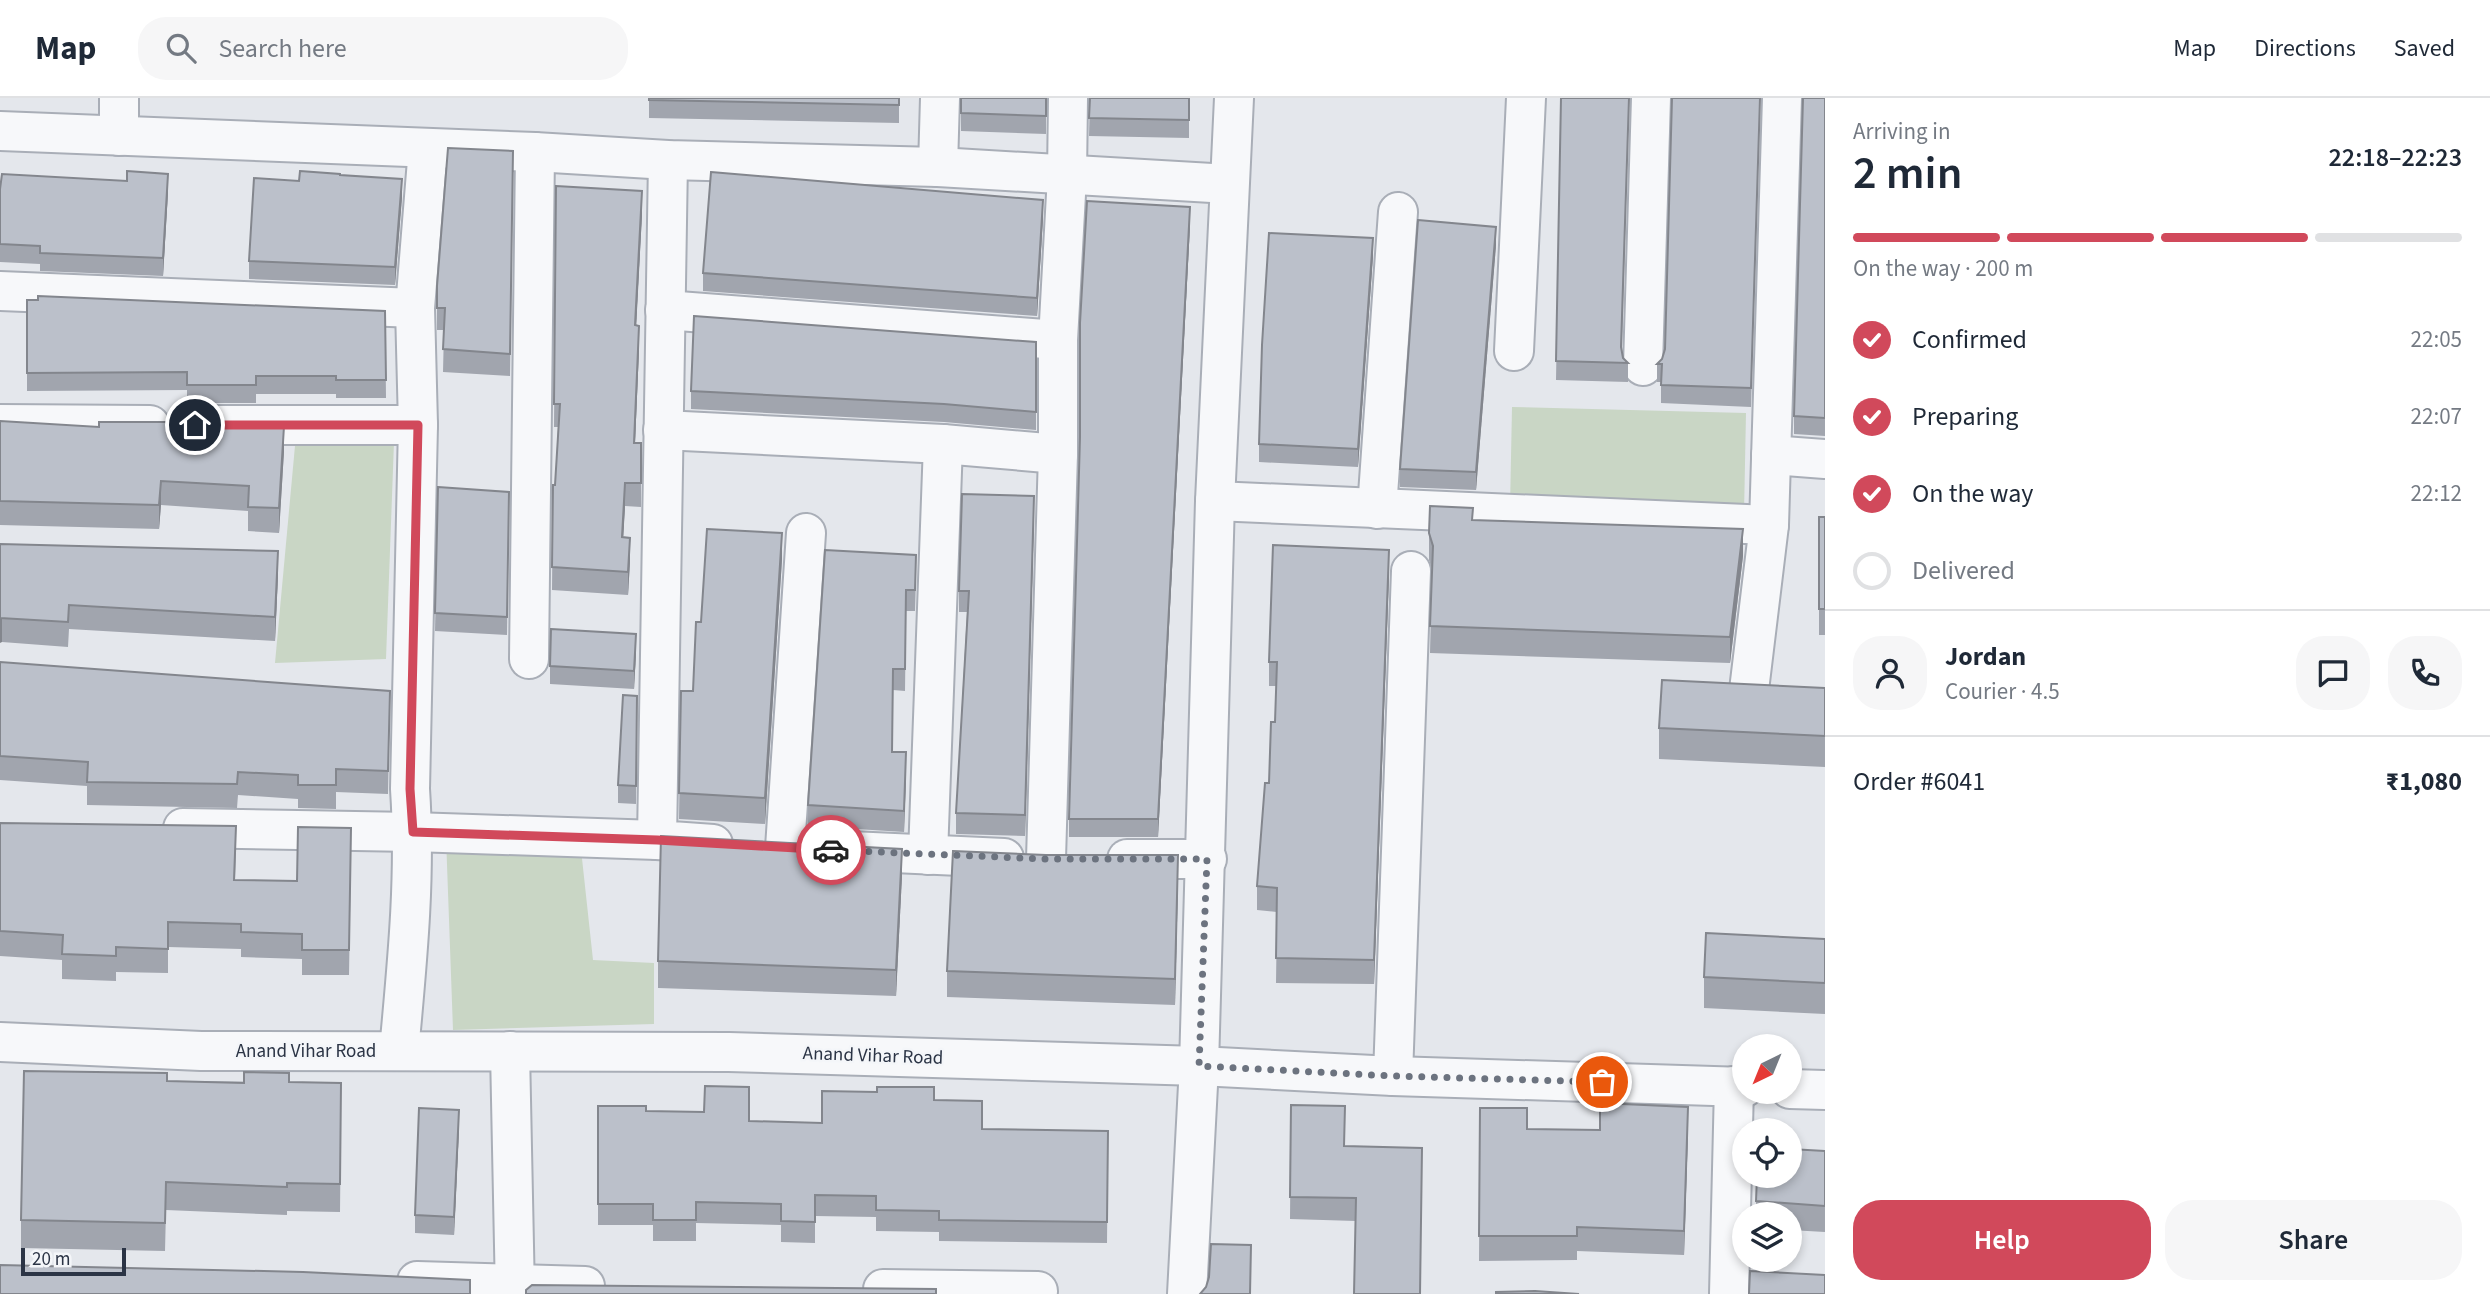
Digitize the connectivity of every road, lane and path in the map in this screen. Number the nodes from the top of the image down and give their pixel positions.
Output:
1 (120, 98) edge
2 (940, 98) edge
3 (1068, 98) edge
4 (1234, 98) edge
5 (1525, 98) edge
6 (1651, 98) edge
7 (1782, 98) edge
8 (0, 131) edge
9 (119, 136) junction
10 (428, 148) junction
11 (535, 152) junction
12 (668, 160) junction
13 (938, 167) junction
14 (1067, 176) junction
15 (1229, 184) junction
16 (1398, 212) dead end
17 (0, 291) edge
18 (415, 308) junction
19 (666, 310) junction
20 (1058, 340) junction
21 (1514, 351) dead end
22 (1643, 366) dead end
23 (0, 424) edge
24 (418, 425) junction
25 (663, 430) junction
26 (943, 444) junction
27 (1058, 454) junction
28 (1771, 455) junction
29 (1825, 459) edge
30 (1215, 501) junction
31 (1377, 509) junction
32 (1769, 526) junction
33 (806, 533) dead end
34 (1411, 571) dead end
35 (529, 659) dead end
36 (1749, 690) edge
37 (374, 691) edge
38 (413, 694) junction
39 (151, 828) edge
40 (413, 832) junction
41 (657, 840) junction
42 (785, 848) junction
43 (928, 855) junction
44 (1046, 859) junction
45 (1207, 859) junction
46 (0, 1042) edge
47 (399, 1051) junction
48 (510, 1051) junction
49 (1199, 1066) junction
50 (1393, 1076) junction
51 (1732, 1086) edge
52 (1802, 1089) edge
53 (1825, 1090) edge
54 (1738, 1104) edge
55 (383, 1279) edge
56 (626, 1286) edge
57 (516, 1289) edge
58 (846, 1289) edge
59 (1038, 1291) dead end
60 (1187, 1294) edge
61 (1729, 1294) edge

1 - 9 street
2 - 13 street
3 - 14 street
4 - 15 street
5 - 21 street
6 - 22 street
7 - 28 street
8 - 9 street
9 - 10 street
10 - 11 street
10 - 18 street
11 - 12 street
11 - 35 street
12 - 13 street
12 - 19 street
13 - 14 street
14 - 15 street
14 - 20 street
15 - 30 street
16 - 31 street
17 - 18 street
18 - 24 street
19 - 20 street
19 - 25 street
20 - 27 street
23 - 24 street
24 - 38 street
25 - 26 street
25 - 41 street
26 - 27 street
26 - 43 street
27 - 44 street
28 - 29 street
28 - 32 street
30 - 31 street
30 - 45 street
31 - 32 street
32 - 36 street
33 - 42 street
34 - 50 street
37 - 38 street
38 - 40 street
39 - 40 street
40 - 41 street
40 - 47 street
41 - 42 street
42 - 43 street
43 - 44 street
44 - 45 street
45 - 49 street
46 - 47 street, Anand Vihar Road
47 - 48 street, Anand Vihar Road
48 - 49 street, Anand Vihar Road
48 - 57 street
49 - 50 street, Anand Vihar Road
49 - 60 street
50 - 51 street, Anand Vihar Road
52 - 53 street
54 - 61 street
55 - 57 street
56 - 57 street
58 - 59 street

